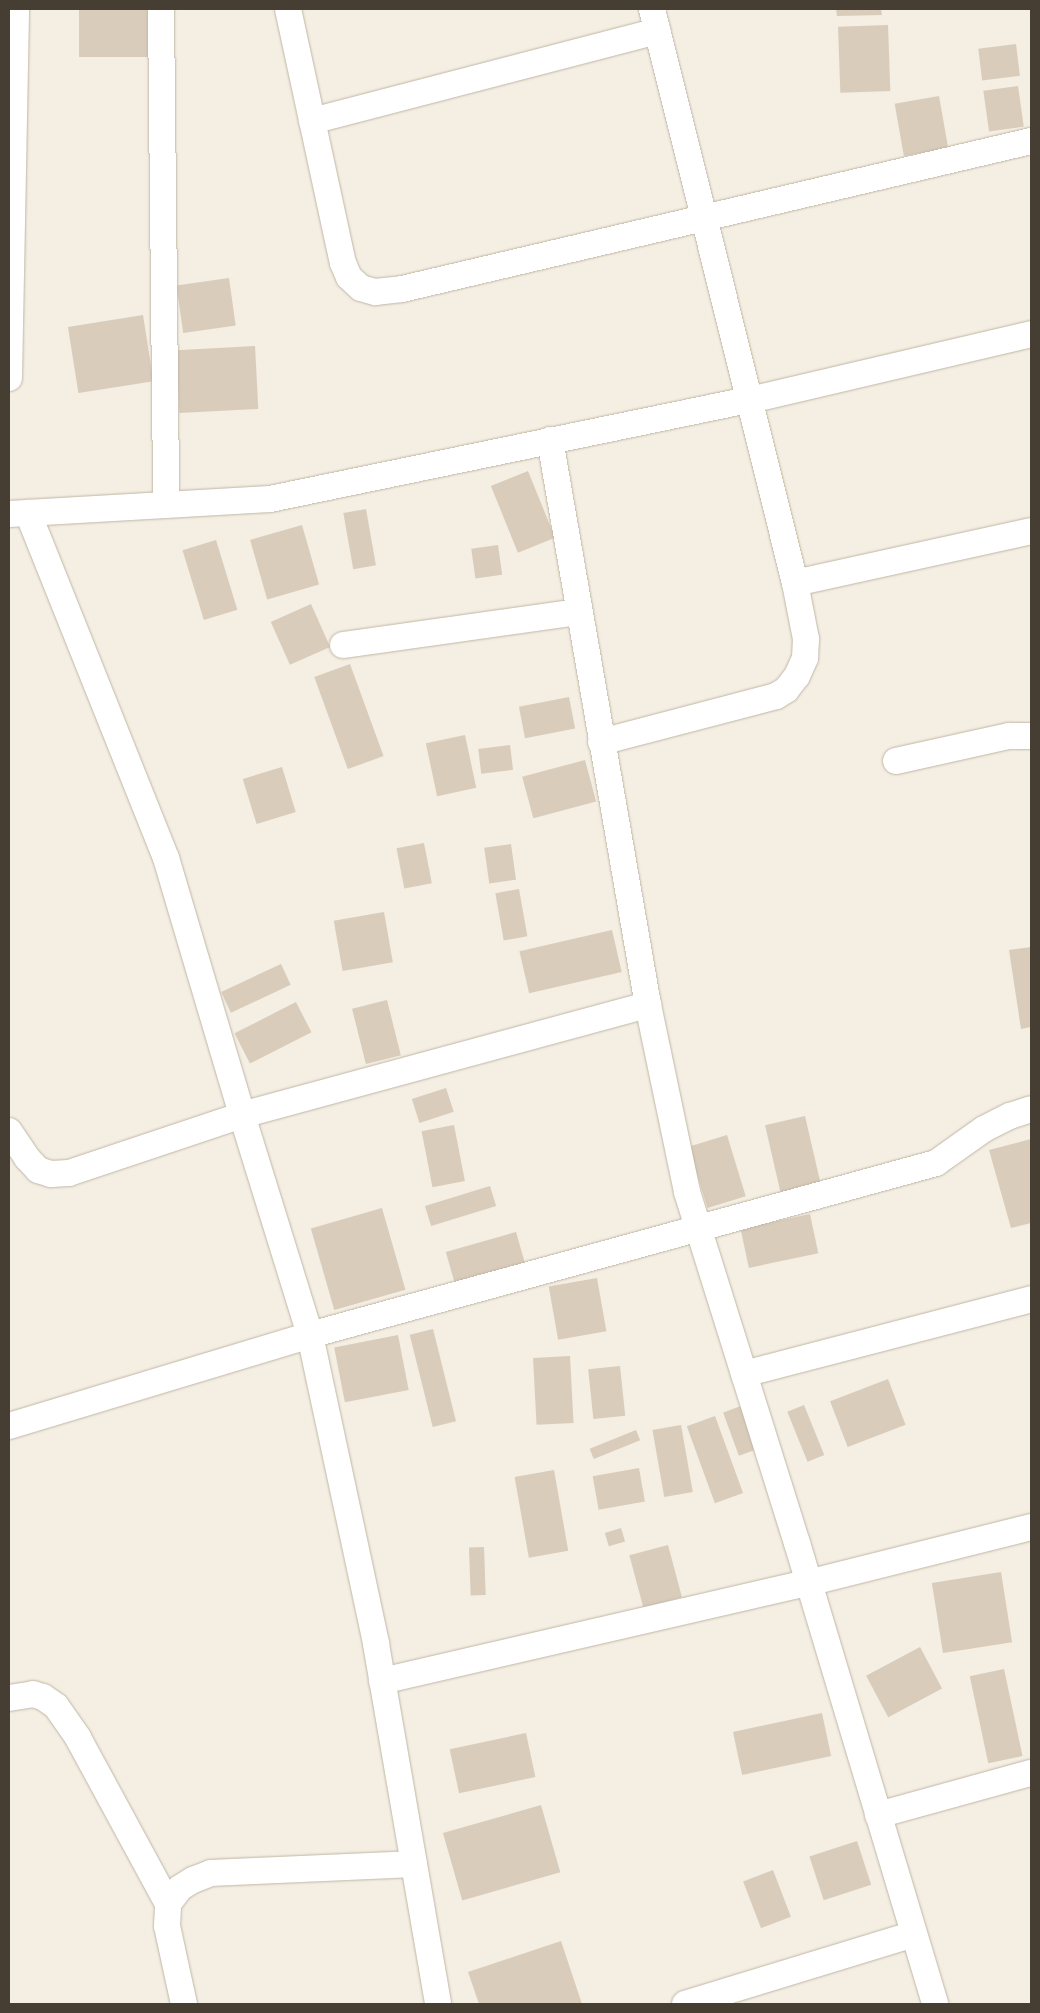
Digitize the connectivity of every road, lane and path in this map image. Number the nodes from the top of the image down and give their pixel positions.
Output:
1 (16, 9) edge
2 (161, 9) edge
3 (288, 9) edge
4 (655, 20) edge
5 (312, 121) junction
6 (1031, 141) edge
7 (705, 218) junction
8 (1031, 334) edge
9 (9, 378) edge
10 (750, 400) junction
11 (550, 440) junction
12 (166, 505) junction
13 (18, 513) edge
14 (1031, 531) edge
15 (795, 583) junction
16 (579, 612) junction
17 (343, 645) dead end
18 (1031, 736) edge
19 (601, 742) junction
20 (896, 761) dead end
21 (648, 1005) junction
22 (1031, 1109) edge
23 (242, 1115) junction
24 (9, 1130) edge
25 (700, 1228) junction
26 (1031, 1299) edge
27 (310, 1335) junction
28 (744, 1374) junction
29 (9, 1426) edge
30 (1031, 1527) edge
31 (808, 1583) junction
32 (382, 1681) junction
33 (9, 1698) edge
34 (1031, 1773) edge
35 (878, 1815) junction
36 (414, 1864) junction
37 (168, 1904) junction
38 (914, 1934) junction
39 (184, 2004) edge
40 (438, 2004) edge
41 (685, 2004) edge
42 (935, 2004) edge

1 - 9 street
2 - 12 street
3 - 5 street
4 - 5 street
4 - 7 street
5 - 7 street
6 - 7 street
7 - 10 street
8 - 10 street
10 - 11 street
10 - 15 street
11 - 12 street
11 - 16 street
12 - 13 street
13 - 23 street
14 - 15 street
15 - 19 street
16 - 17 street
16 - 19 street
18 - 20 street
19 - 21 street
21 - 23 street
21 - 25 street
22 - 25 street
23 - 24 street
23 - 27 street
25 - 27 street
25 - 28 street
26 - 28 street
27 - 29 street
27 - 32 street
28 - 31 street
30 - 31 street
31 - 32 street
31 - 35 street
32 - 36 street
33 - 37 street
34 - 35 street
35 - 38 street
36 - 37 street
36 - 40 street
37 - 39 street
38 - 41 street
38 - 42 street

